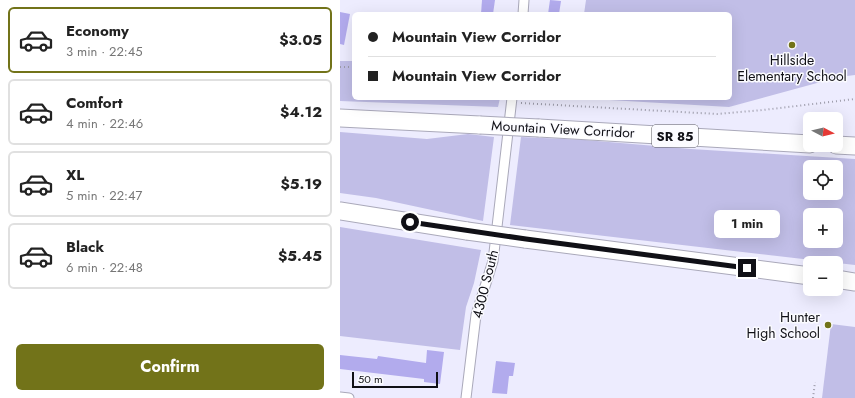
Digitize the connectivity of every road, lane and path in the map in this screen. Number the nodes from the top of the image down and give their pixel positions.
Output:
1 (524, 0) edge
2 (523, 12) edge
3 (340, 67) edge
4 (352, 67) edge
5 (855, 99) edge
6 (512, 100) edge
7 (340, 118) edge
8 (803, 144) edge
9 (843, 145) edge
10 (855, 146) edge
11 (340, 211) edge
12 (803, 275) edge
13 (843, 280) edge
14 (855, 282) edge
15 (815, 382) dead end
16 (340, 397) edge
17 (349, 398) edge
18 (466, 398) edge
19 (814, 398) edge

1 - 2 street
3 - 4 path
5 - 6 path
6 - 18 street, 4300 South
7 - 8 highway, Mountain View Corridor / SR 85, bridge
9 - 10 highway
11 - 12 highway, bridge
13 - 14 highway
15 - 19 path
16 - 17 street

